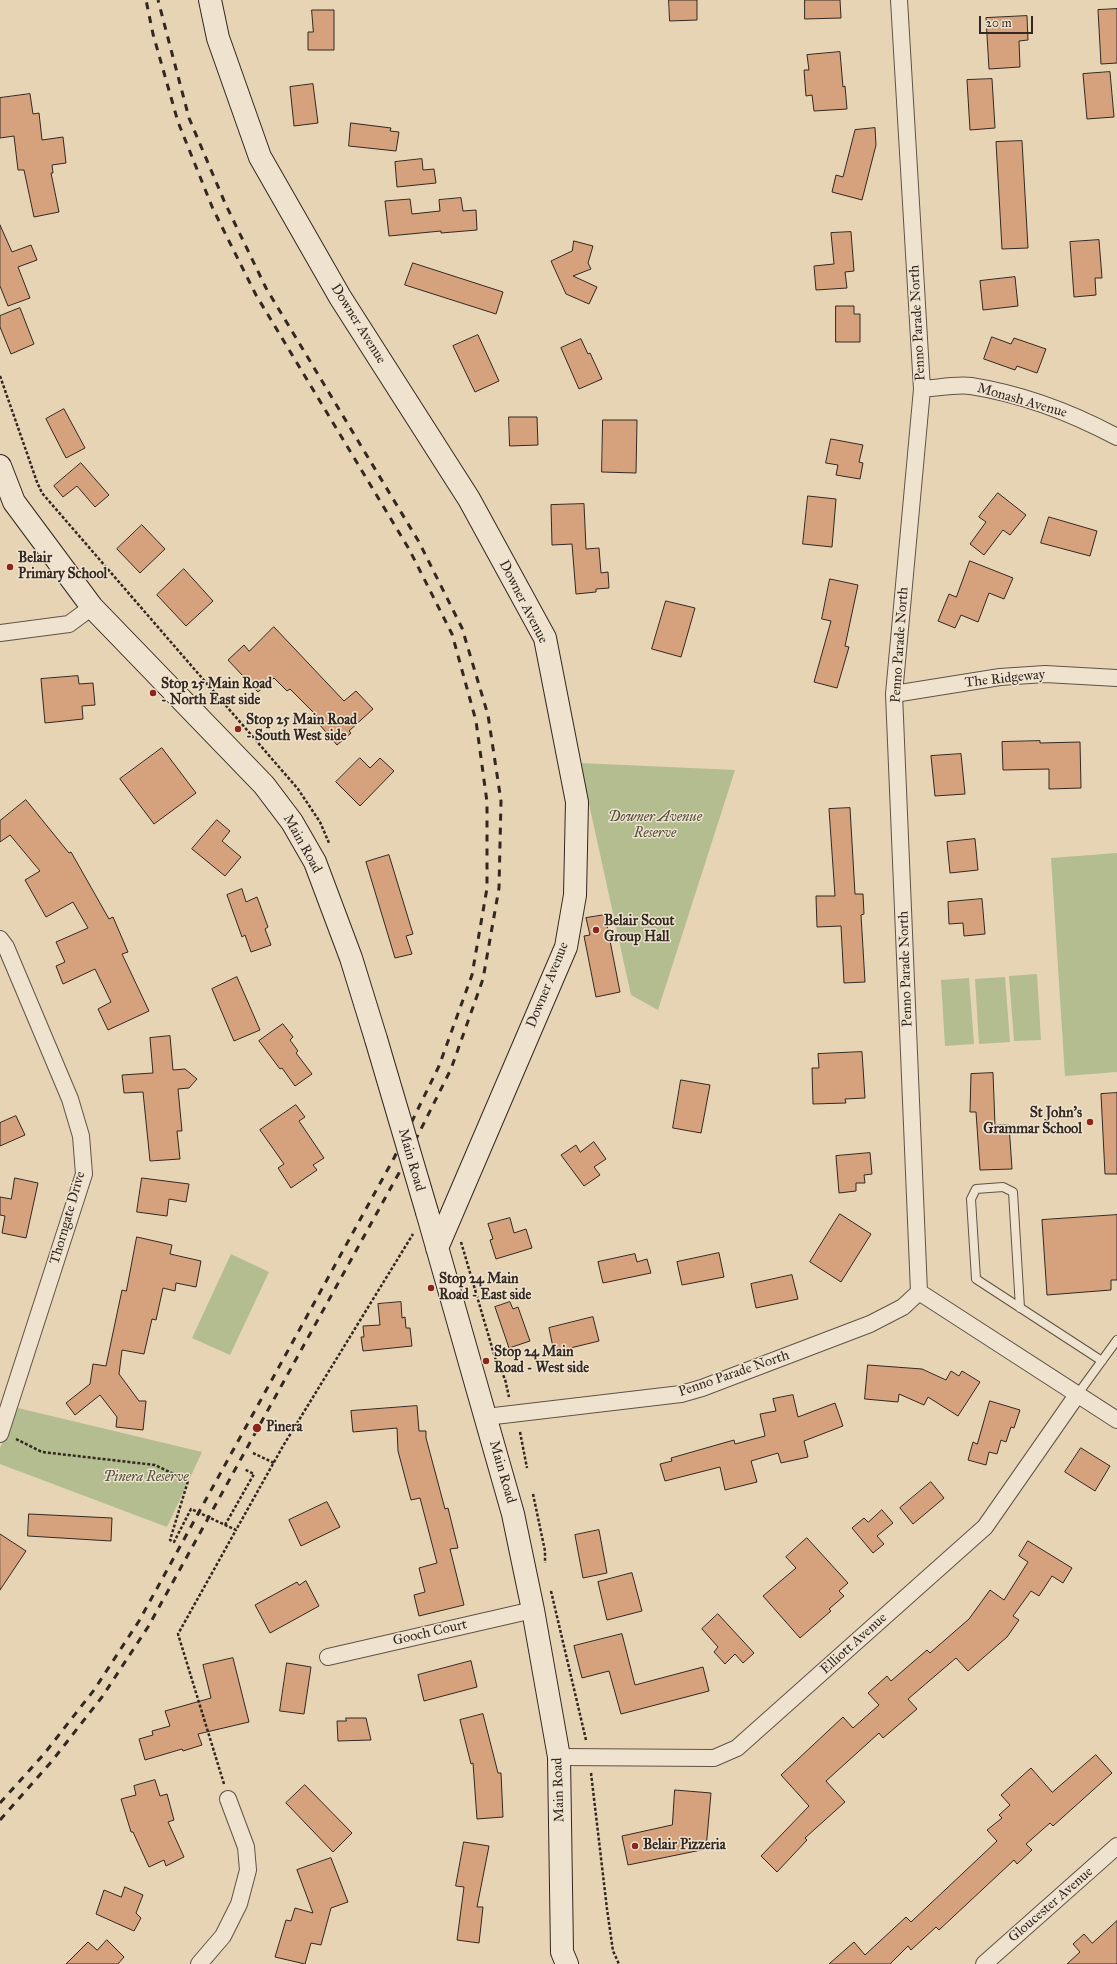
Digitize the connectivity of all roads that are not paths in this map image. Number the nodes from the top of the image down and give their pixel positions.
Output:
1 (210, 0) edge
2 (899, 0) edge
3 (922, 389) junction
4 (1117, 438) edge
5 (0, 466) edge
6 (92, 607) junction
7 (0, 633) edge
8 (1117, 678) edge
9 (894, 694) junction
10 (0, 939) edge
11 (437, 1248) junction
12 (919, 1292) junction
13 (1020, 1308) junction
14 (1117, 1340) edge
15 (1102, 1361) junction
16 (1077, 1395) junction
17 (486, 1417) junction
18 (1117, 1420) edge
19 (0, 1433) edge
20 (533, 1610) junction
21 (328, 1657) dead end
22 (559, 1757) junction
23 (228, 1799) road end
24 (1117, 1846) edge
25 (560, 1960) edge
26 (199, 1964) edge
27 (984, 1964) edge

1 - 11 main road, Downer Avenue
2 - 3 street, Penno Parade North
3 - 4 street, Monash Avenue
3 - 9 street, Penno Parade North
5 - 6 main road, Main Road
6 - 7 street
6 - 11 main road, Main Road, bridge
8 - 9 street, The Ridgeway
9 - 12 street, Penno Parade North
10 - 19 street, Thorngate Drive
11 - 17 main road, Main Road
12 - 16 street
12 - 17 street, Penno Parade North
13 - 13 lane
13 - 15 lane
14 - 15 lane
15 - 16 lane
16 - 18 street
16 - 22 street, Elliott Avenue
17 - 20 main road, Main Road
20 - 21 street, Gooch Court
20 - 22 main road, Main Road
22 - 25 main road, Main Road
23 - 26 street
24 - 27 street, Gloucester Avenue

